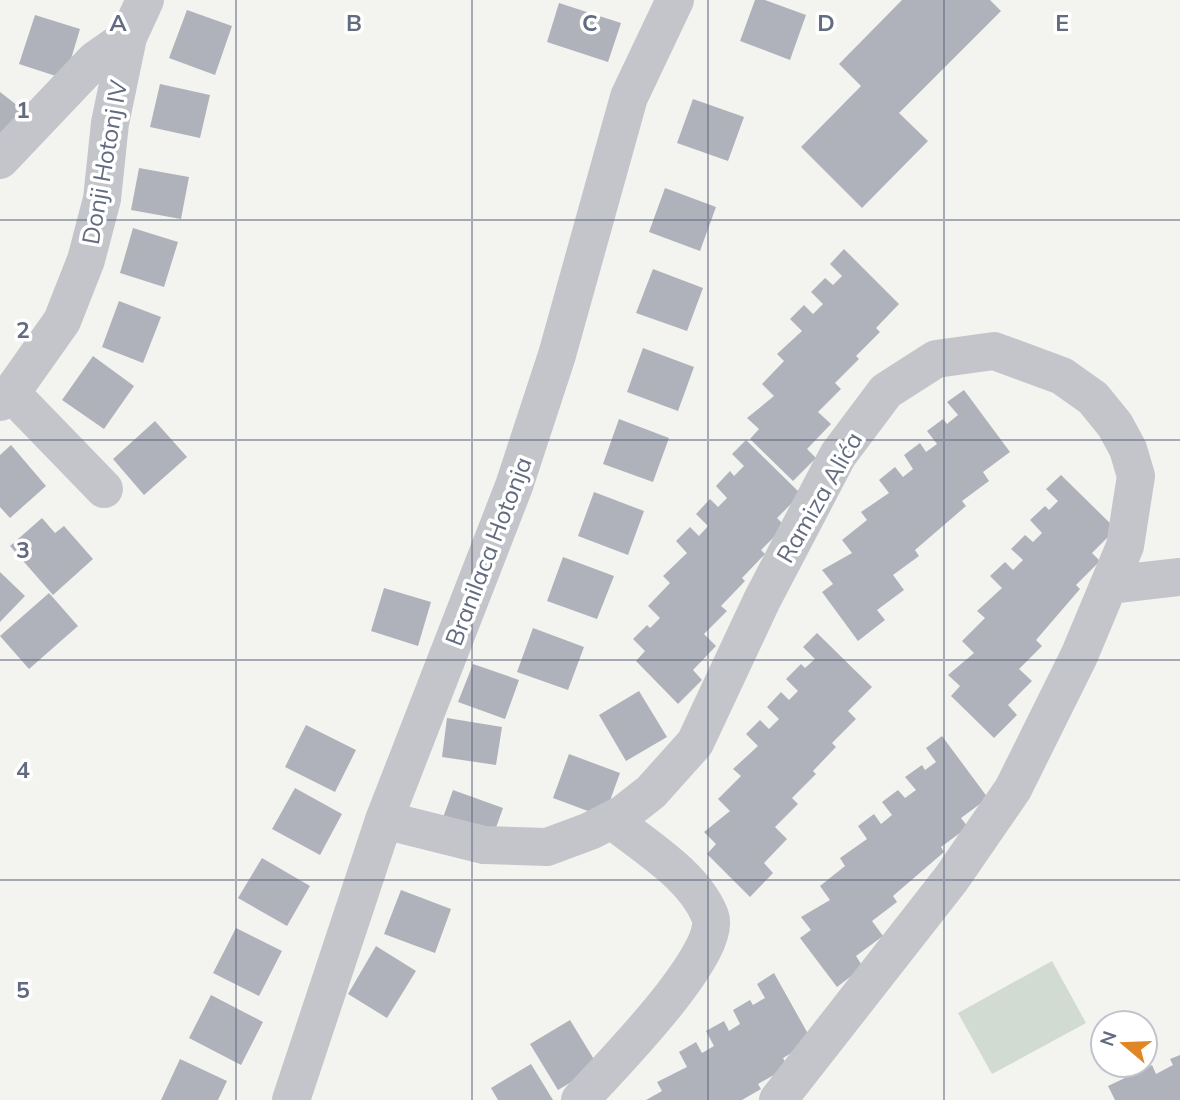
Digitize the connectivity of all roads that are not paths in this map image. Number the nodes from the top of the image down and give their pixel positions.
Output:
1 (145, 0) edge
2 (675, 0) edge
3 (128, 37) junction
4 (0, 160) edge
5 (5, 398) edge
6 (104, 489) dead end
7 (1180, 577) edge
8 (1109, 585) junction
9 (383, 820) junction
10 (612, 820) junction
11 (292, 1100) edge
12 (580, 1100) edge
13 (778, 1100) edge

1 - 3 street, Donji Hotonj IV
2 - 9 street, Branilaca Hotonja
3 - 4 street, Donji Hotonj IV
3 - 5 street, Donji Hotonj IV
5 - 6 street, Donji Hotonj IV
7 - 8 street
8 - 10 street, Ramiza Alića
8 - 13 street, Ramiza Alića
9 - 10 street, Ramiza Alića
9 - 11 street, Branilaca Hotonja
10 - 12 street

